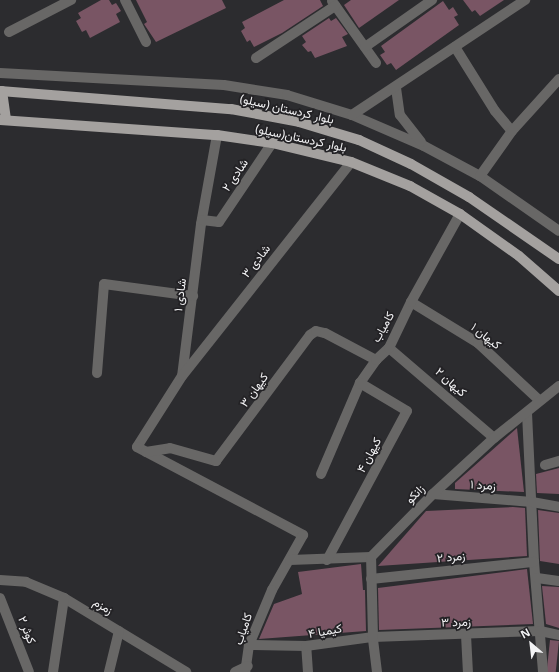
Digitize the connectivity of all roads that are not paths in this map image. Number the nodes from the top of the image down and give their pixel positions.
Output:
1 (71, 0) edge
2 (125, 0) edge
3 (432, 0) edge
4 (525, 0) edge
5 (333, 3) edge
6 (9, 32) dead end
7 (146, 42) dead end
8 (365, 47) junction
9 (455, 47) junction
10 (256, 58) dead end
11 (376, 63) dead end
12 (0, 73) edge
13 (559, 79) edge
14 (396, 88) junction
15 (1, 91) edge
16 (352, 115) junction
17 (3, 120) edge
18 (512, 131) junction
19 (217, 135) junction
20 (272, 143) junction
21 (424, 146) junction
22 (351, 162) junction
23 (480, 176) junction
24 (460, 214) junction
25 (202, 220) junction
26 (559, 231) edge
27 (559, 259) edge
28 (559, 291) edge
29 (193, 296) junction
30 (410, 302) junction
31 (389, 348) junction
32 (376, 360) junction
33 (98, 373) dead end
34 (182, 376) junction
35 (360, 382) junction
36 (559, 386) edge
37 (539, 400) junction
38 (527, 413) junction
39 (494, 438) junction
40 (146, 452) junction
41 (559, 460) edge
42 (545, 465) dead end
43 (321, 474) dead end
44 (433, 494) junction
45 (532, 502) junction
46 (559, 506) edge
47 (371, 557) junction
48 (290, 560) junction
49 (326, 560) junction
50 (534, 562) junction
51 (536, 578) junction
52 (371, 579) junction
53 (0, 580) edge
54 (559, 581) edge
55 (0, 598) edge
56 (64, 598) junction
57 (119, 631) junction
58 (540, 631) junction
59 (466, 635) junction
60 (559, 635) edge
61 (373, 637) junction
62 (249, 645) junction
63 (306, 646) junction
64 (172, 668) edge
65 (246, 669) edge
66 (30, 672) edge
67 (53, 672) edge
68 (109, 672) edge
69 (186, 672) edge
70 (235, 672) edge
71 (308, 672) edge
72 (377, 672) edge
73 (468, 672) edge
74 (544, 672) edge

1 - 6 street
2 - 7 street
3 - 8 street
4 - 9 street
5 - 8 street
5 - 10 street
8 - 11 street
9 - 14 street
9 - 18 street
12 - 16 street
13 - 18 street
14 - 16 street
14 - 21 street
15 - 17 main road
15 - 27 main road, بلوار کردستان (سیلو)
16 - 21 street
17 - 19 main road, بلوار کردستان(سیلو)
18 - 23 street
19 - 20 main road, بلوار کردستان(سیلو)
19 - 25 street, شادی ۱
20 - 22 main road, بلوار کردستان(سیلو)
20 - 25 street, شادی ۲
21 - 23 street
22 - 24 main road, بلوار کردستان(سیلو)
22 - 34 street, شادی ۳
23 - 26 street
24 - 28 main road, بلوار کردستان(سیلو)
24 - 30 street, کامیاب
25 - 29 street, شادی ۱
29 - 33 street
29 - 34 street, شادی ۱
30 - 31 street, کامیاب
30 - 37 street, کیهان ۱
31 - 32 street, کامیاب
31 - 39 street, کیهان ۲
32 - 35 street, کامیاب
32 - 40 street, کیهان ۳
34 - 40 street, شادی ۱
35 - 43 street, کامیاب
35 - 49 street, کیهان ۴
36 - 37 street, زانکو
37 - 38 street, زانکو
38 - 39 street, زانکو
38 - 45 street
39 - 44 street, زانکو
40 - 48 street, کامیاب
41 - 42 street
44 - 45 street, زمرد ۱
44 - 47 street, زانکو
45 - 46 street, زمرد ۱
45 - 50 street
47 - 49 street
47 - 52 street
48 - 49 street
48 - 62 street, کامیاب
50 - 51 street
50 - 52 street, زمرد ۲
51 - 54 street
51 - 58 street
52 - 61 street
53 - 56 street, زمزم
55 - 66 street, کوثر ۲
56 - 57 street, زمزم
56 - 67 street
57 - 64 street, زمزم
57 - 68 street
58 - 59 street, زمرد ۳
58 - 60 street, زمرد ۳
58 - 74 street
59 - 61 street, زمرد ۳
59 - 73 street
61 - 63 street, کیمیا ۴
61 - 72 street
62 - 63 street
62 - 65 street, کامیاب
63 - 71 street, کیمیا ۴
64 - 69 street, زمزم
65 - 70 street

